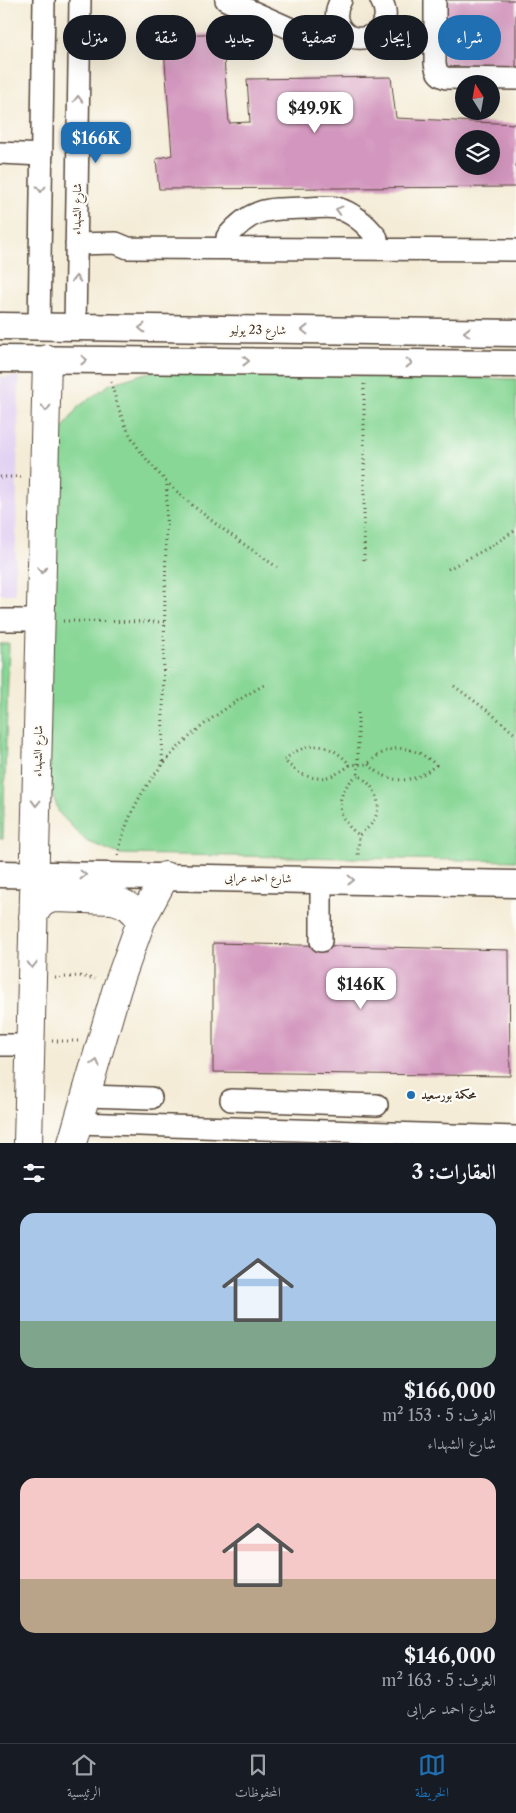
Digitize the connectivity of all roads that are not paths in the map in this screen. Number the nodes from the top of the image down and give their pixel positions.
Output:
1 (44, 0) edge
2 (80, 0) edge
3 (226, 0) edge
4 (341, 0) edge
5 (381, 0) edge
6 (435, 0) edge
7 (336, 15) edge
8 (283, 25) edge
9 (354, 36) edge
10 (516, 79) edge
11 (0, 153) edge
12 (42, 155) junction
13 (227, 237) junction
14 (516, 237) edge
15 (377, 238) junction
16 (116, 243) junction
17 (76, 244) junction
18 (516, 250) edge
19 (0, 326) edge
20 (39, 327) junction
21 (75, 328) junction
22 (516, 333) edge
23 (0, 359) edge
24 (47, 359) junction
25 (516, 364) edge
26 (0, 620) edge
27 (41, 620) junction
28 (0, 874) edge
29 (34, 874) junction
30 (165, 876) junction
31 (321, 879) junction
32 (516, 884) edge
33 (33, 917) junction
34 (141, 921) junction
35 (321, 941) dead end
36 (30, 1043) junction
37 (0, 1045) edge
38 (86, 1096) junction
39 (151, 1098) dead end
40 (231, 1100) dead end
41 (306, 1103) junction
42 (377, 1105) dead end
43 (75, 1133) edge
44 (304, 1136) edge
45 (516, 1136) edge
46 (28, 1143) edge

1 - 12 street
17 -> 2 street, شارع الشهداء
3 - 8 street
4 - 7 street
5 - 9 street
6 - 10 street
11 - 12 street
12 -> 20 street
13 - 15 street
15 -> 13 street
13 - 16 street
14 - 15 street
16 - 17 street
16 - 18 street
21 -> 17 street, شارع الشهداء
19 - 20 main road, شارع 23 يوليو
20 - 21 main road, شارع 23 يوليو
22 -> 21 main road, شارع 23 يوليو
23 - 24 main road
24 -> 25 main road
24 -> 27 highway, شارع الشهداء
26 - 27 street
27 -> 29 highway, شارع الشهداء
28 - 29 main road, شارع احمد عرابى
29 -> 30 main road, شارع احمد عرابى
29 - 33 highway, شارع الشهداء
30 - 31 main road, شارع احمد عرابى
30 - 34 highway
31 -> 32 main road, شارع احمد عرابى
31 - 35 street
33 - 34 highway
33 -> 36 highway, شارع الشهداء
38 -> 34 highway
36 - 37 street
36 - 46 highway, شارع الشهداء
38 - 39 street
38 - 43 highway
40 - 41 street
41 - 42 street
41 - 44 street
43 - 44 street
44 - 45 street

